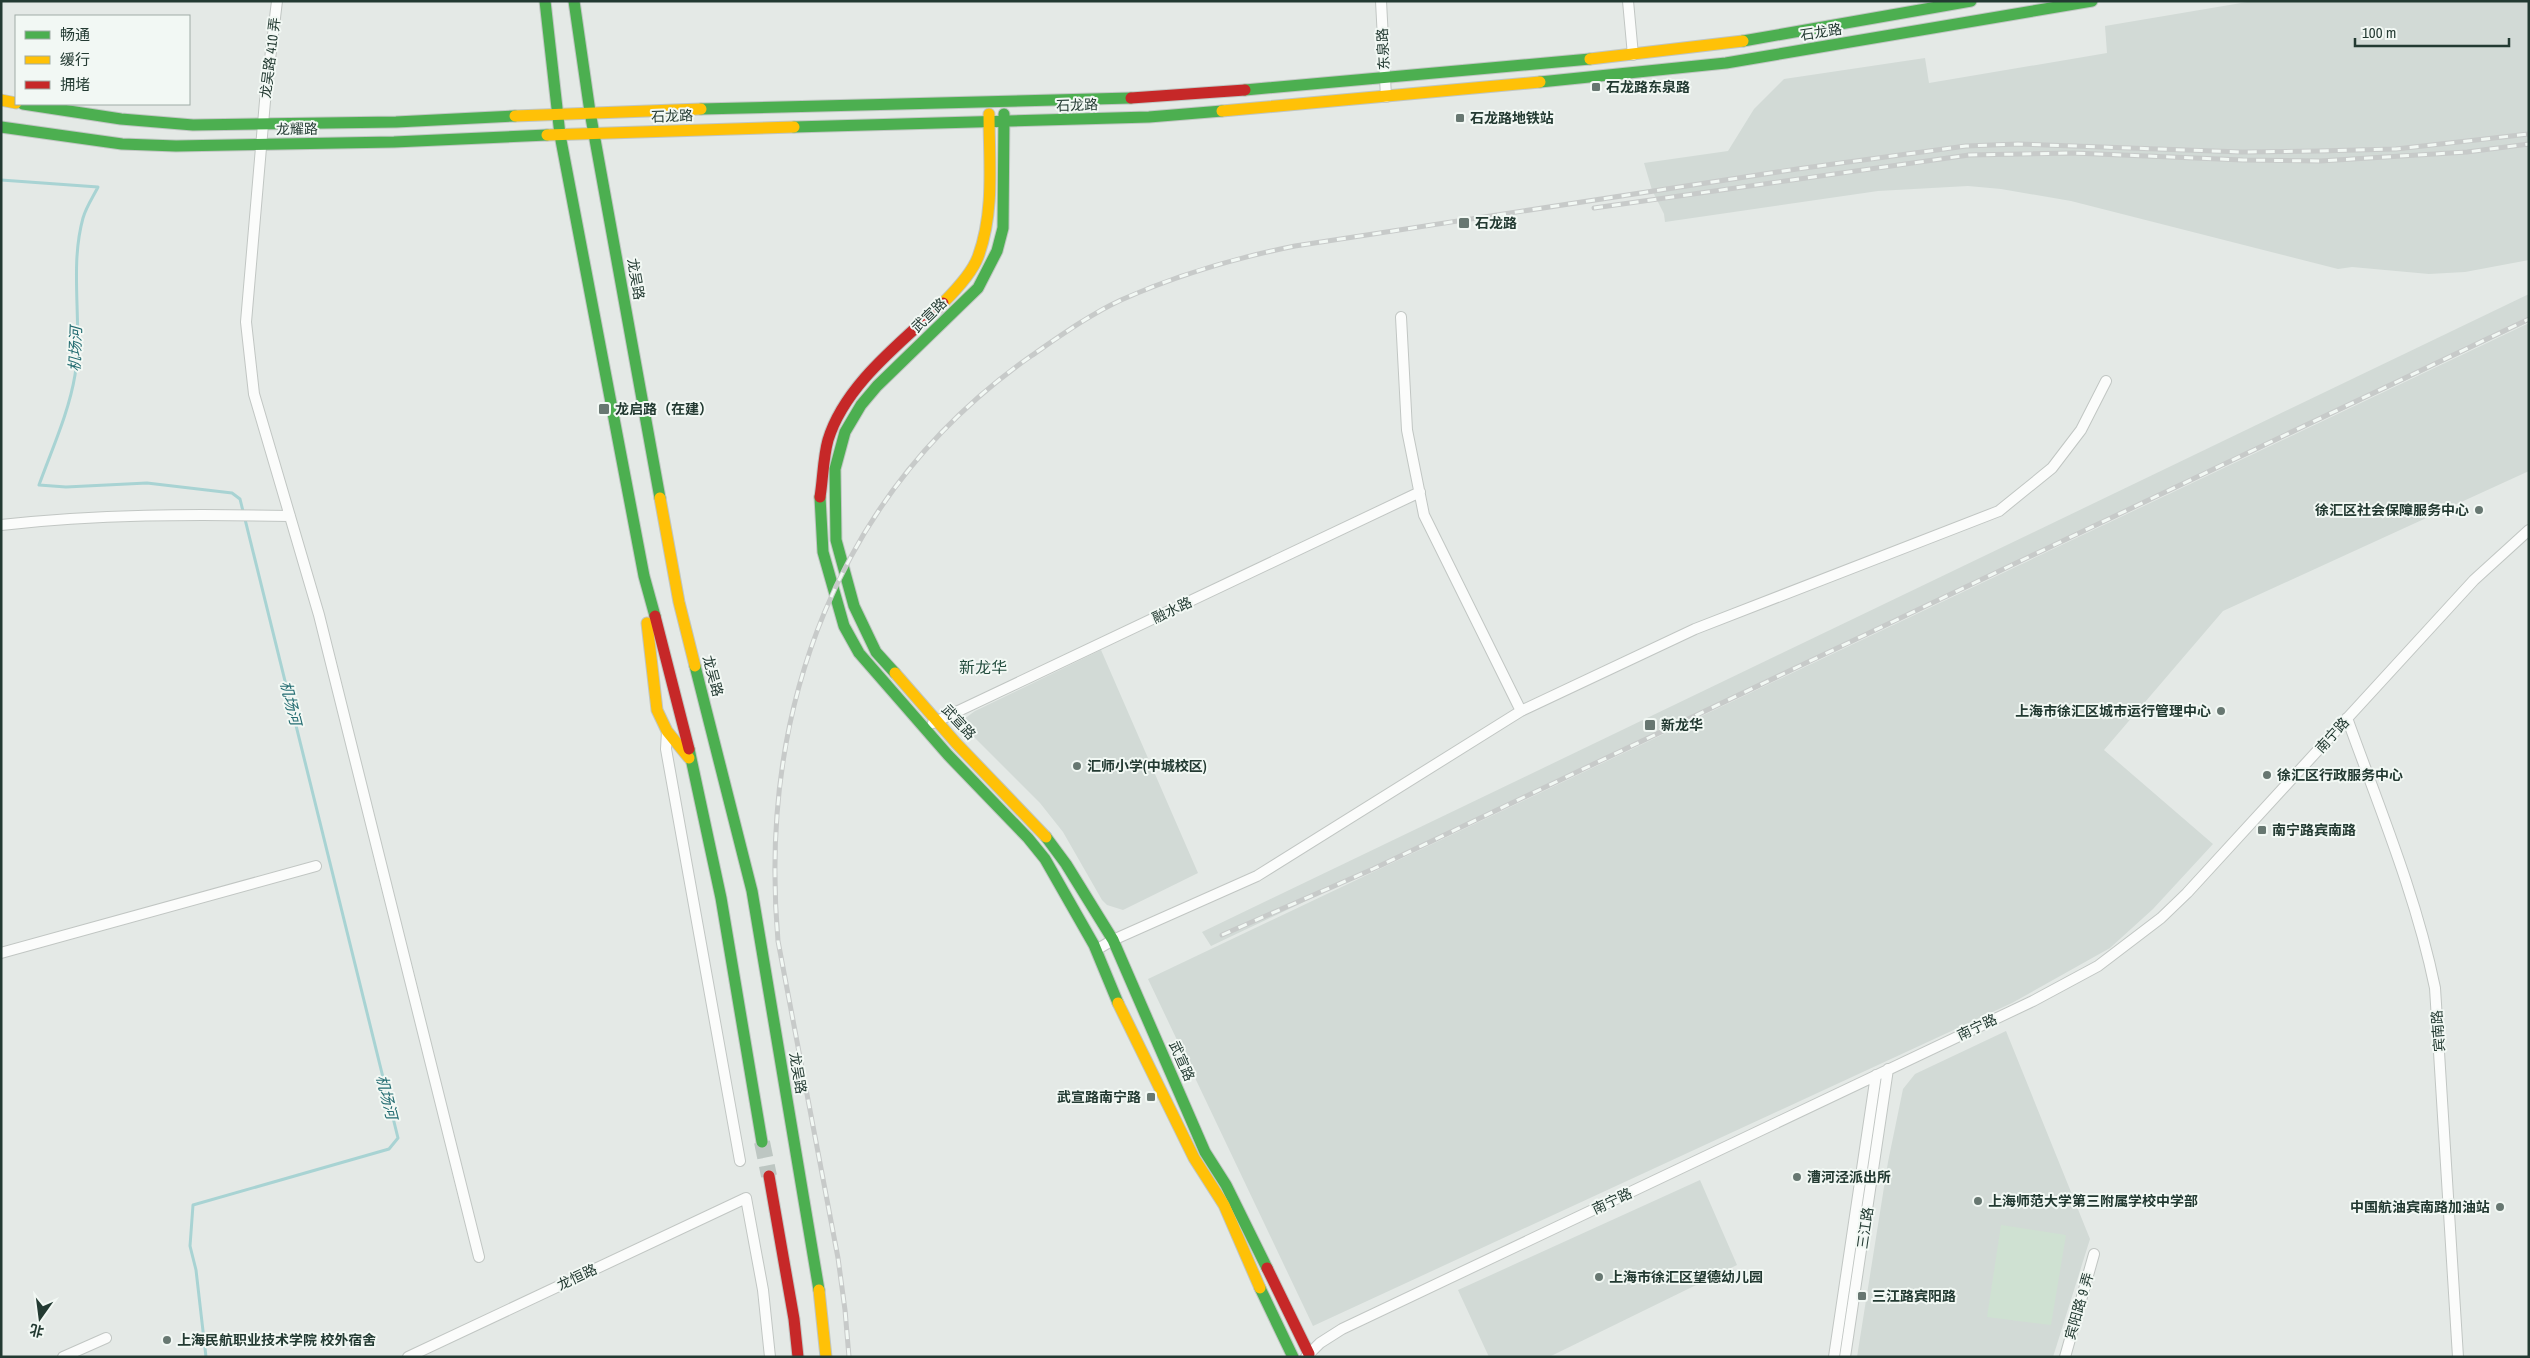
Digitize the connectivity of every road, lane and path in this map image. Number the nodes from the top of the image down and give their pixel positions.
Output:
1 (277, 1) edge
2 (545, 1) edge
3 (574, 1) edge
4 (1381, 1) edge
5 (1628, 1) edge
6 (1972, 1) edge
7 (2092, 1) edge
8 (1633, 55) junction
9 (1385, 77) junction
10 (1386, 98) junction
11 (1, 100) edge
12 (1003, 102) junction
13 (15, 103) edge
14 (989, 103) junction
15 (30, 105) edge
16 (590, 112) junction
17 (557, 114) junction
18 (1005, 122) junction
19 (990, 123) junction
20 (263, 126) junction
21 (1, 127) edge
22 (595, 133) junction
23 (560, 135) junction
24 (261, 144) junction
25 (1401, 317) dead end
26 (2106, 381) dead end
27 (1420, 492) junction
28 (290, 516) junction
29 (1, 525) edge
30 (2529, 530) edge
31 (644, 576) junction
32 (1521, 712) junction
33 (2347, 718) junction
34 (937, 721) junction
35 (925, 728) junction
36 (667, 732) junction
37 (693, 762) junction
38 (316, 866) dead end
39 (1113, 940) junction
40 (1096, 950) junction
41 (1, 953) edge
42 (1888, 1069) junction
43 (1876, 1075) junction
44 (762, 1142) tunnel mouth
45 (740, 1161) dead end
46 (769, 1176) tunnel mouth
47 (2094, 1254) dead end
48 (479, 1257) dead end
49 (106, 1338) dead end
50 (1307, 1355) edge
51 (63, 1357) edge
52 (408, 1357) edge
53 (770, 1357) edge
54 (798, 1357) edge
55 (826, 1357) edge
56 (1293, 1357) edge
57 (1834, 1357) edge
58 (1845, 1357) edge
59 (2065, 1357) edge
60 (2458, 1357) edge

1 - 20 street, 龙吴路 410 弄
2 - 17 main road
3 - 16 main road, 龙吴路
4 - 9 street, 东泉路
5 - 8 street
6 - 8 main road, 石龙路
7 - 10 main road, 石龙路
8 - 9 main road, 石龙路
9 - 10 street, 东泉路
9 - 12 main road, 石龙路
10 - 18 main road, 石龙路
11 - 13 main road
12 - 14 main road, 石龙路
12 - 18 main road, 武宣路
14 - 16 main road, 石龙路
14 - 19 main road
15 - 20 main road, 龙耀路
16 - 17 main road, 龙耀路
16 - 22 main road, 龙吴路
17 - 20 main road, 龙耀路
17 - 23 main road
18 - 19 main road, 石龙路
18 - 34 main road, 武宣路
19 - 22 main road, 石龙路
19 - 35 main road
20 - 24 street, 龙吴路 410 弄
21 - 24 main road, 龙耀路
22 - 23 main road, 龙耀路
22 - 55 main road, 龙吴路
23 - 24 main road, 龙耀路
23 - 31 main road
24 - 28 street, 龙吴路 410 弄
25 - 27 street
26 - 32 street
27 - 32 street
27 - 34 street, 融水路
28 - 29 street
28 - 48 street, 龙吴路 410 弄
30 - 33 street, 南宁路
31 - 36 main road
31 - 37 main road
32 - 39 street
33 - 42 street, 南宁路
33 - 60 street, 宾南路
34 - 35 street, 融水路
34 - 39 main road, 武宣路
35 - 40 main road
36 - 37 main road
36 - 45 street
37 - 44 main road
38 - 41 street
39 - 40 street
39 - 50 main road, 武宣路
40 - 56 main road
42 - 43 street, 南宁路
42 - 58 street, 三江路
43 - 50 street, 南宁路
43 - 57 street, 三江路
46 - 54 main road
47 - 59 street, 宾阳路 9 弄
49 - 51 street
52 - 53 street, 龙恒路

